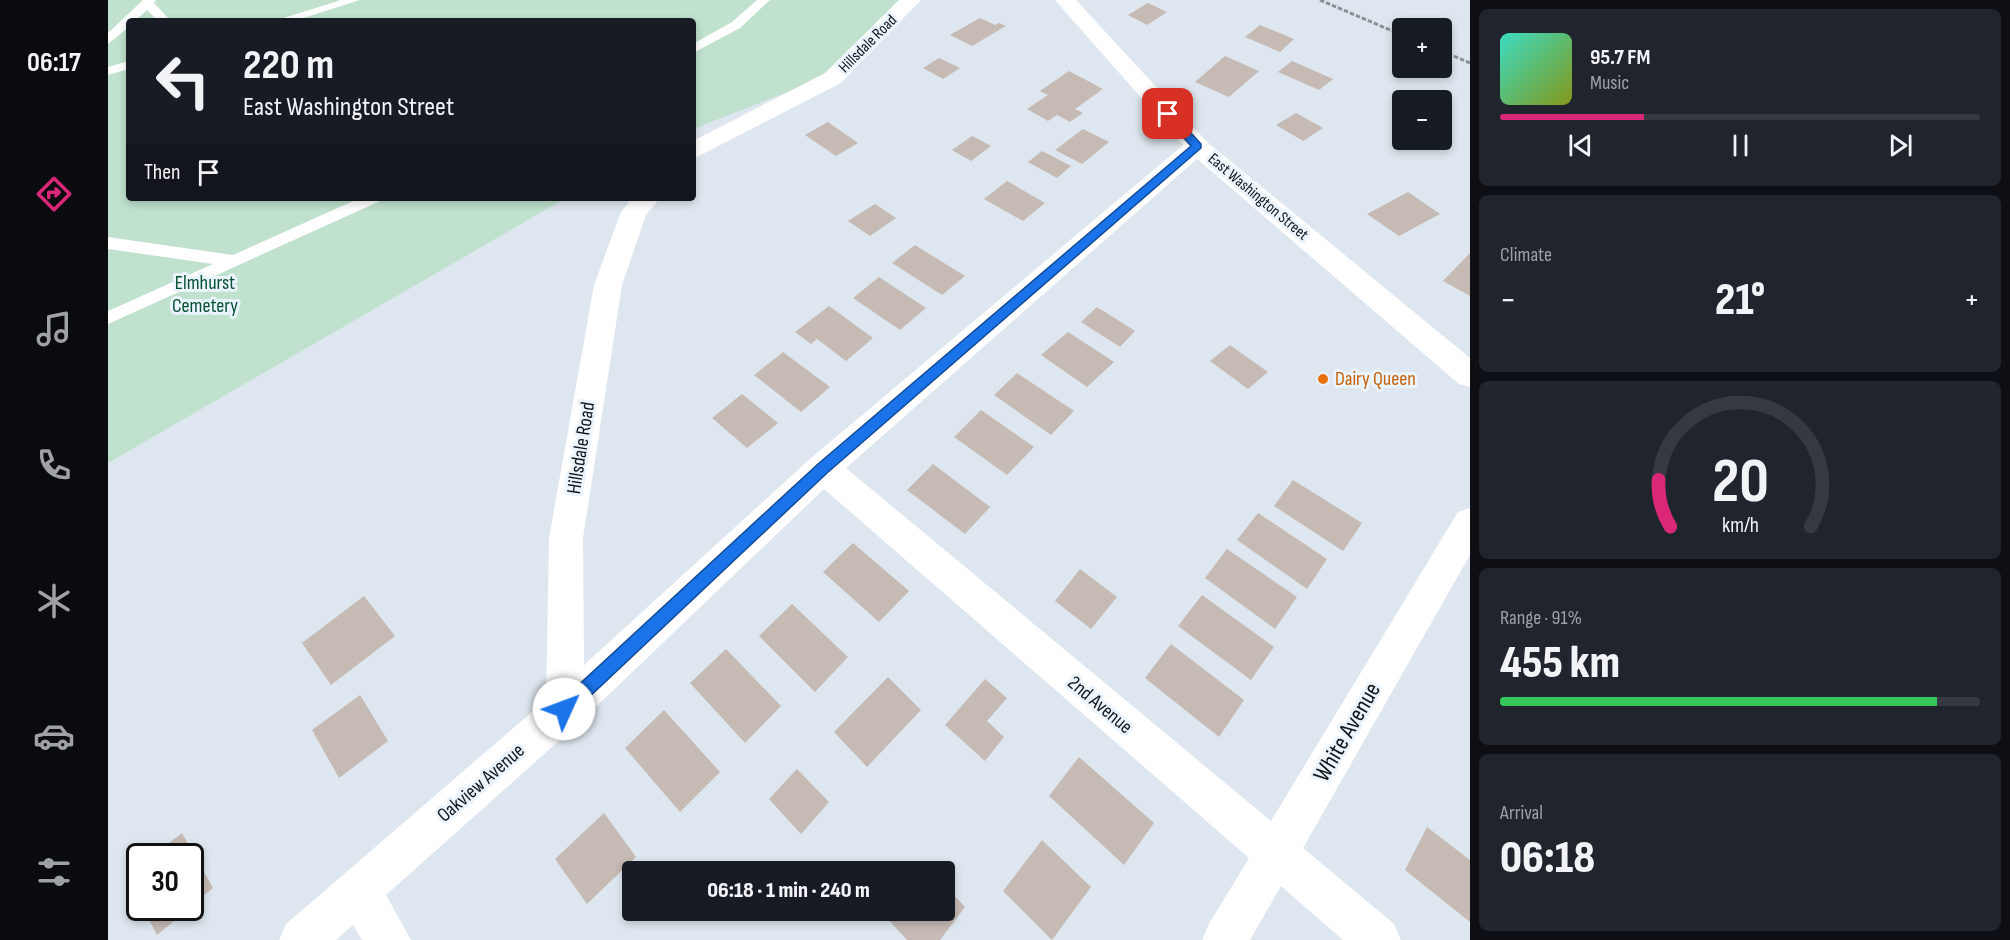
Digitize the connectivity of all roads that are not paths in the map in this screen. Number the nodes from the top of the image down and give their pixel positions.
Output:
1 (354, 0) edge
2 (764, 0) edge
3 (911, 0) edge
4 (1065, 0) edge
5 (148, 2) edge
6 (131, 18) edge
7 (162, 18) edge
8 (291, 18) edge
9 (126, 23) edge
10 (108, 40) edge
11 (696, 47) edge
12 (126, 66) edge
13 (108, 71) edge
14 (1197, 146) junction
15 (696, 149) edge
16 (366, 201) edge
17 (644, 201) edge
18 (108, 243) edge
19 (236, 261) junction
20 (108, 318) edge
21 (1470, 375) edge
22 (823, 468) junction
23 (1470, 523) edge
24 (564, 709) junction
25 (1275, 854) junction
26 (357, 890) junction
27 (303, 940) edge
28 (388, 940) edge
29 (1225, 940) edge
30 (1378, 940) edge

1 - 8 lane
2 - 11 lane
3 - 15 street, Hillsdale Road
4 - 14 street, East Washington Street
5 - 6 lane
5 - 7 lane
9 - 10 lane
12 - 13 lane
14 - 21 street, East Washington Street
14 - 22 street, Oakview Avenue
16 - 19 lane
17 - 24 street, Hillsdale Road
18 - 19 lane
19 - 20 lane
22 - 24 street, Oakview Avenue
22 - 25 street, 2nd Avenue
23 - 25 street, White Avenue
24 - 26 street, Oakview Avenue
25 - 29 street, White Avenue
25 - 30 street, 2nd Avenue
26 - 27 street, Oakview Avenue
26 - 28 street

